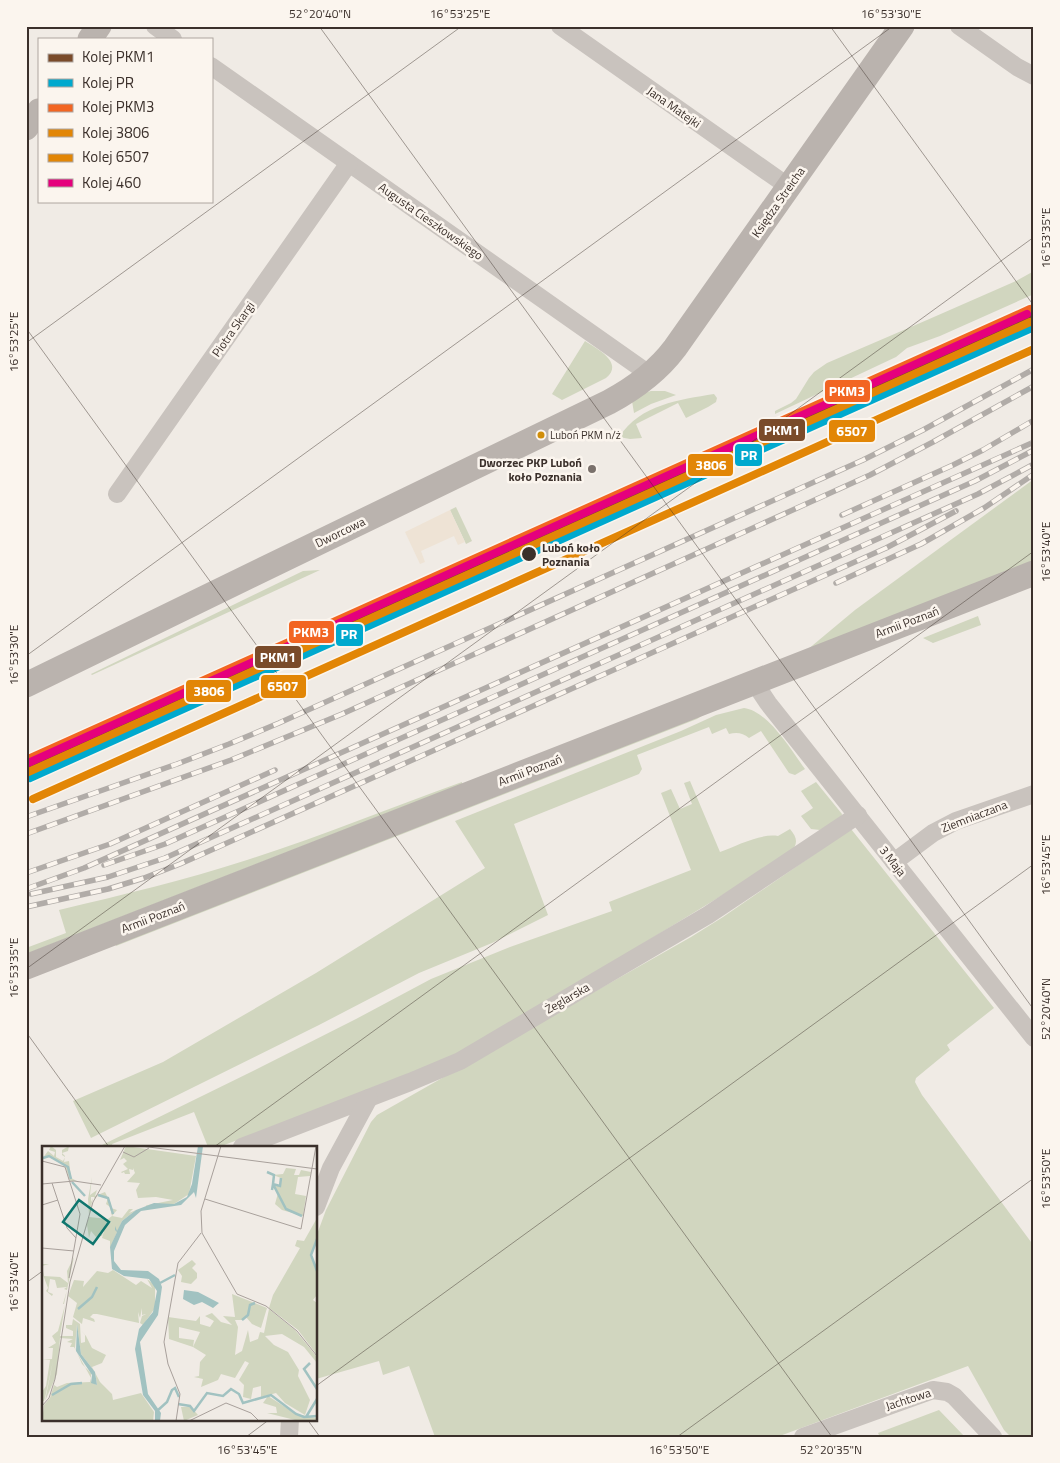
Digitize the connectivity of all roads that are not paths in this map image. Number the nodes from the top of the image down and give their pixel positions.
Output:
1 (99, 26) edge
2 (155, 26) edge
3 (560, 26) edge
4 (902, 26) edge
5 (958, 26) edge
6 (91, 38) edge
7 (172, 38) edge
8 (212, 67) edge
9 (1034, 76) edge
10 (38, 112) edge
11 (26, 128) edge
12 (349, 163) junction
13 (788, 187) junction
14 (651, 374) junction
15 (117, 494) dead end
16 (1034, 573) edge
17 (754, 682) junction
18 (26, 686) edge
19 (1034, 794) edge
20 (858, 815) junction
21 (894, 862) junction
22 (26, 967) edge
23 (1034, 1038) edge
24 (369, 1098) junction
25 (245, 1146) edge
26 (318, 1202) edge
27 (290, 1420) edge
28 (807, 1436) edge
29 (289, 1437) edge
30 (993, 1437) edge

1 - 6 street
2 - 7 street
3 - 13 street, Jana Matejki
4 - 13 street, Księdza Streicha
5 - 9 street
8 - 12 street, Augusta Cieszkowskiego
10 - 11 street
12 - 14 street, Augusta Cieszkowskiego
12 - 15 street, Piotra Skargi
13 - 14 street, Księdza Streicha
14 - 18 street, Dworcowa
16 - 17 street, Armii Poznań
17 - 20 street, 3 Maja
17 - 22 street, Armii Poznań
19 - 21 street, Ziemniaczana
20 - 21 street, 3 Maja
20 - 24 street, Żeglarska
21 - 23 street, 3 Maja
24 - 25 street, Żeglarska
24 - 26 street
27 - 29 street
28 - 30 street, Jachtowa

